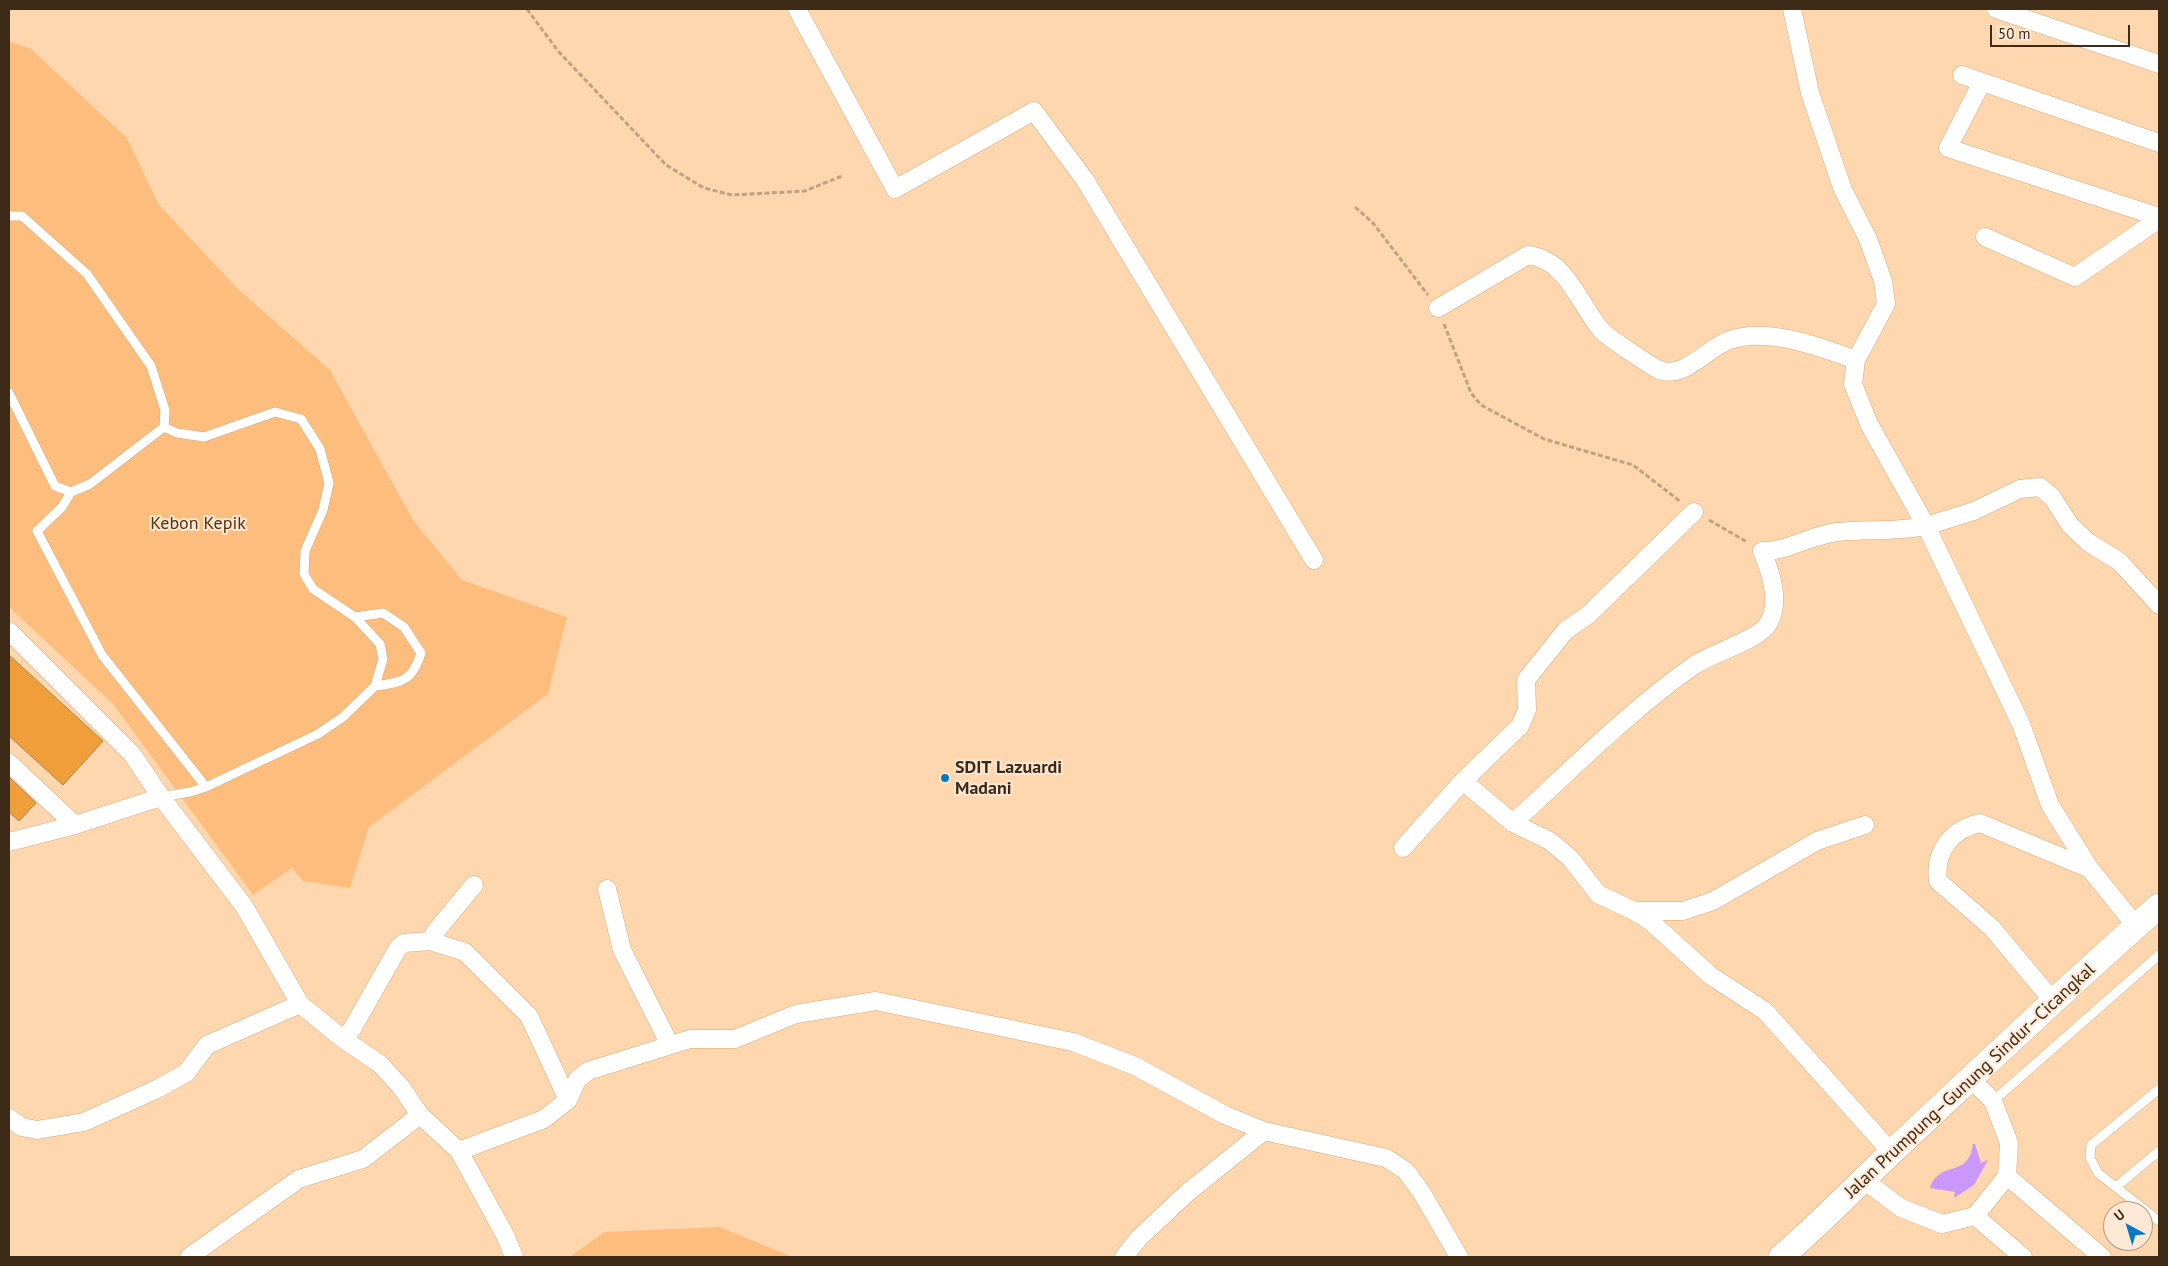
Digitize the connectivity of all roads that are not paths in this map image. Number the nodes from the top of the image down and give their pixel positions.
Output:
1 (797, 9) edge
2 (1792, 9) edge
3 (1996, 9) edge
4 (2159, 64) edge
5 (1962, 75) dead end
6 (1982, 82) junction
7 (2159, 143) edge
8 (9, 216) edge
9 (2159, 218) edge
10 (1985, 237) dead end
11 (1438, 308) road end
12 (1856, 360) junction
13 (9, 393) edge
14 (164, 428) junction
15 (71, 492) junction
16 (1694, 512) road end
17 (1926, 526) junction
18 (1314, 560) dead end
19 (2159, 605) edge
20 (355, 616) junction
21 (9, 631) edge
22 (375, 686) junction
23 (9, 764) edge
24 (1463, 781) junction
25 (206, 787) junction
26 (161, 797) junction
27 (1513, 823) junction
28 (76, 824) junction
29 (1865, 824) dead end
30 (9, 842) edge
31 (1404, 848) dead end
32 (2090, 869) junction
33 (474, 884) dead end
34 (607, 889) dead end
35 (2159, 906) edge
36 (1634, 911) junction
37 (2136, 926) junction
38 (430, 941) junction
39 (2159, 955) edge
40 (2053, 1001) junction
41 (300, 1004) junction
42 (343, 1040) junction
43 (667, 1046) junction
44 (1971, 1079) junction
45 (2159, 1089) edge
46 (568, 1100) junction
47 (1993, 1101) junction
48 (420, 1115) junction
49 (9, 1118) edge
50 (1264, 1131) junction
51 (459, 1151) junction
52 (2159, 1152) edge
53 (1892, 1153) junction
54 (2007, 1176) junction
55 (1864, 1180) junction
56 (2116, 1187) junction
57 (1975, 1216) junction
58 (2159, 1221) edge
59 (188, 1257) edge
60 (514, 1257) edge
61 (1124, 1257) edge
62 (1460, 1257) edge
63 (1781, 1257) edge
64 (2023, 1257) edge
65 (2102, 1257) edge

1 - 18 street
2 - 12 street
3 - 4 street
5 - 6 street
6 - 7 street
6 - 9 street
8 - 14 lane
9 - 10 street
11 - 12 street
12 - 17 street
13 - 15 lane
14 - 15 lane
14 - 20 lane
15 - 25 lane
16 - 24 street
17 - 19 street
17 - 27 street
17 - 32 street
20 - 22 lane
20 - 22 lane
21 - 26 street
22 - 25 lane
23 - 28 street
24 - 27 street
24 - 31 street
25 - 26 lane
26 - 28 street
26 - 41 street
27 - 36 street
28 - 30 street
29 - 36 street
32 - 37 street
32 - 40 street
33 - 38 street
34 - 43 street
35 - 37 main road, Jalan Prumpung–Gunung Sindur–Cicangkal
36 - 53 street
37 - 40 main road, Jalan Prumpung–Gunung Sindur–Cicangkal
38 - 42 street
38 - 46 street
39 - 47 lane
40 - 44 main road, Jalan Prumpung–Gunung Sindur–Cicangkal
41 - 42 street
41 - 49 street
42 - 48 street
43 - 46 street
43 - 50 street
44 - 47 street
44 - 53 main road, Jalan Prumpung–Gunung Sindur–Cicangkal
45 - 56 lane
46 - 51 street
47 - 54 street
48 - 51 street
48 - 59 street
50 - 61 street
50 - 62 street
51 - 60 street
52 - 56 lane
53 - 55 main road, Jalan Prumpung–Gunung Sindur–Cicangkal
54 - 57 street
54 - 65 street
55 - 57 street
55 - 63 main road, Jalan Prumpung–Gunung Sindur–Cicangkal
56 - 58 lane
57 - 64 street

